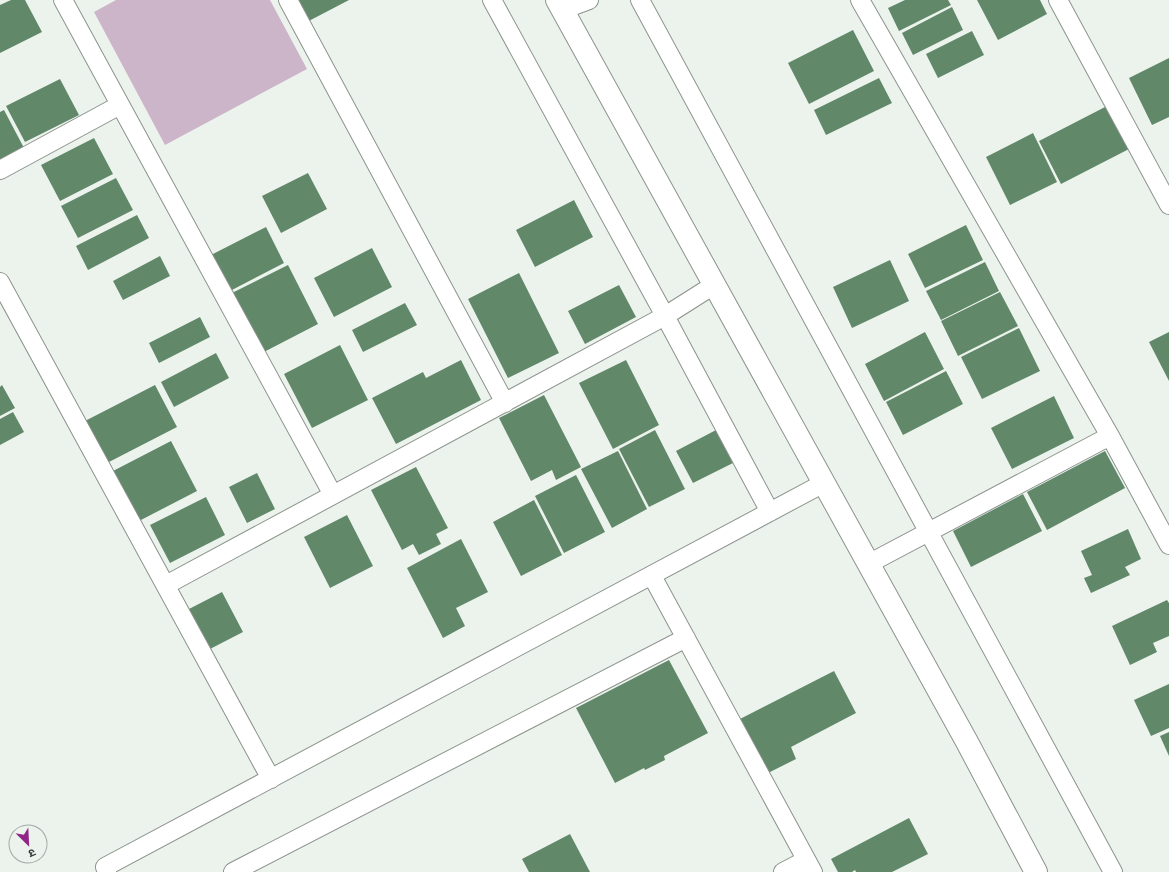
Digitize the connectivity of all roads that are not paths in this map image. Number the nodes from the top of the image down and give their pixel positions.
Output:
1 (63, 0) edge
2 (288, 0) edge
3 (492, 0) edge
4 (588, 0) edge
5 (640, 0) edge
6 (860, 0) edge
7 (1058, 0) edge
8 (560, 5) edge
9 (120, 105) junction
10 (0, 170) edge
11 (1169, 205) edge
12 (0, 282) edge
13 (714, 285) junction
14 (665, 316) junction
15 (505, 403) junction
16 (1110, 436) junction
17 (824, 483) junction
18 (333, 495) junction
19 (770, 512) junction
20 (928, 532) junction
21 (1169, 545) edge
22 (868, 564) junction
23 (652, 576) junction
24 (166, 585) junction
25 (686, 638) junction
26 (271, 779) junction
27 (809, 866) edge
28 (103, 870) edge
29 (233, 872) edge
30 (783, 872) edge
31 (1036, 872) edge
32 (1113, 872) edge

1 - 9 street
2 - 15 street
3 - 14 street
4 - 8 street
5 - 20 street
6 - 16 street
7 - 11 street
8 - 13 street
9 - 10 street
9 - 18 street
12 - 24 street
13 - 14 street
13 - 17 street
14 - 15 street
14 - 19 street
15 - 18 street
16 - 20 street
16 - 21 street
17 - 19 street
17 - 22 street
18 - 24 street
19 - 23 street
20 - 22 street
20 - 32 street
22 - 31 street
23 - 25 street
23 - 26 street
24 - 26 street
25 - 27 street
25 - 29 street
26 - 28 street
27 - 30 street

